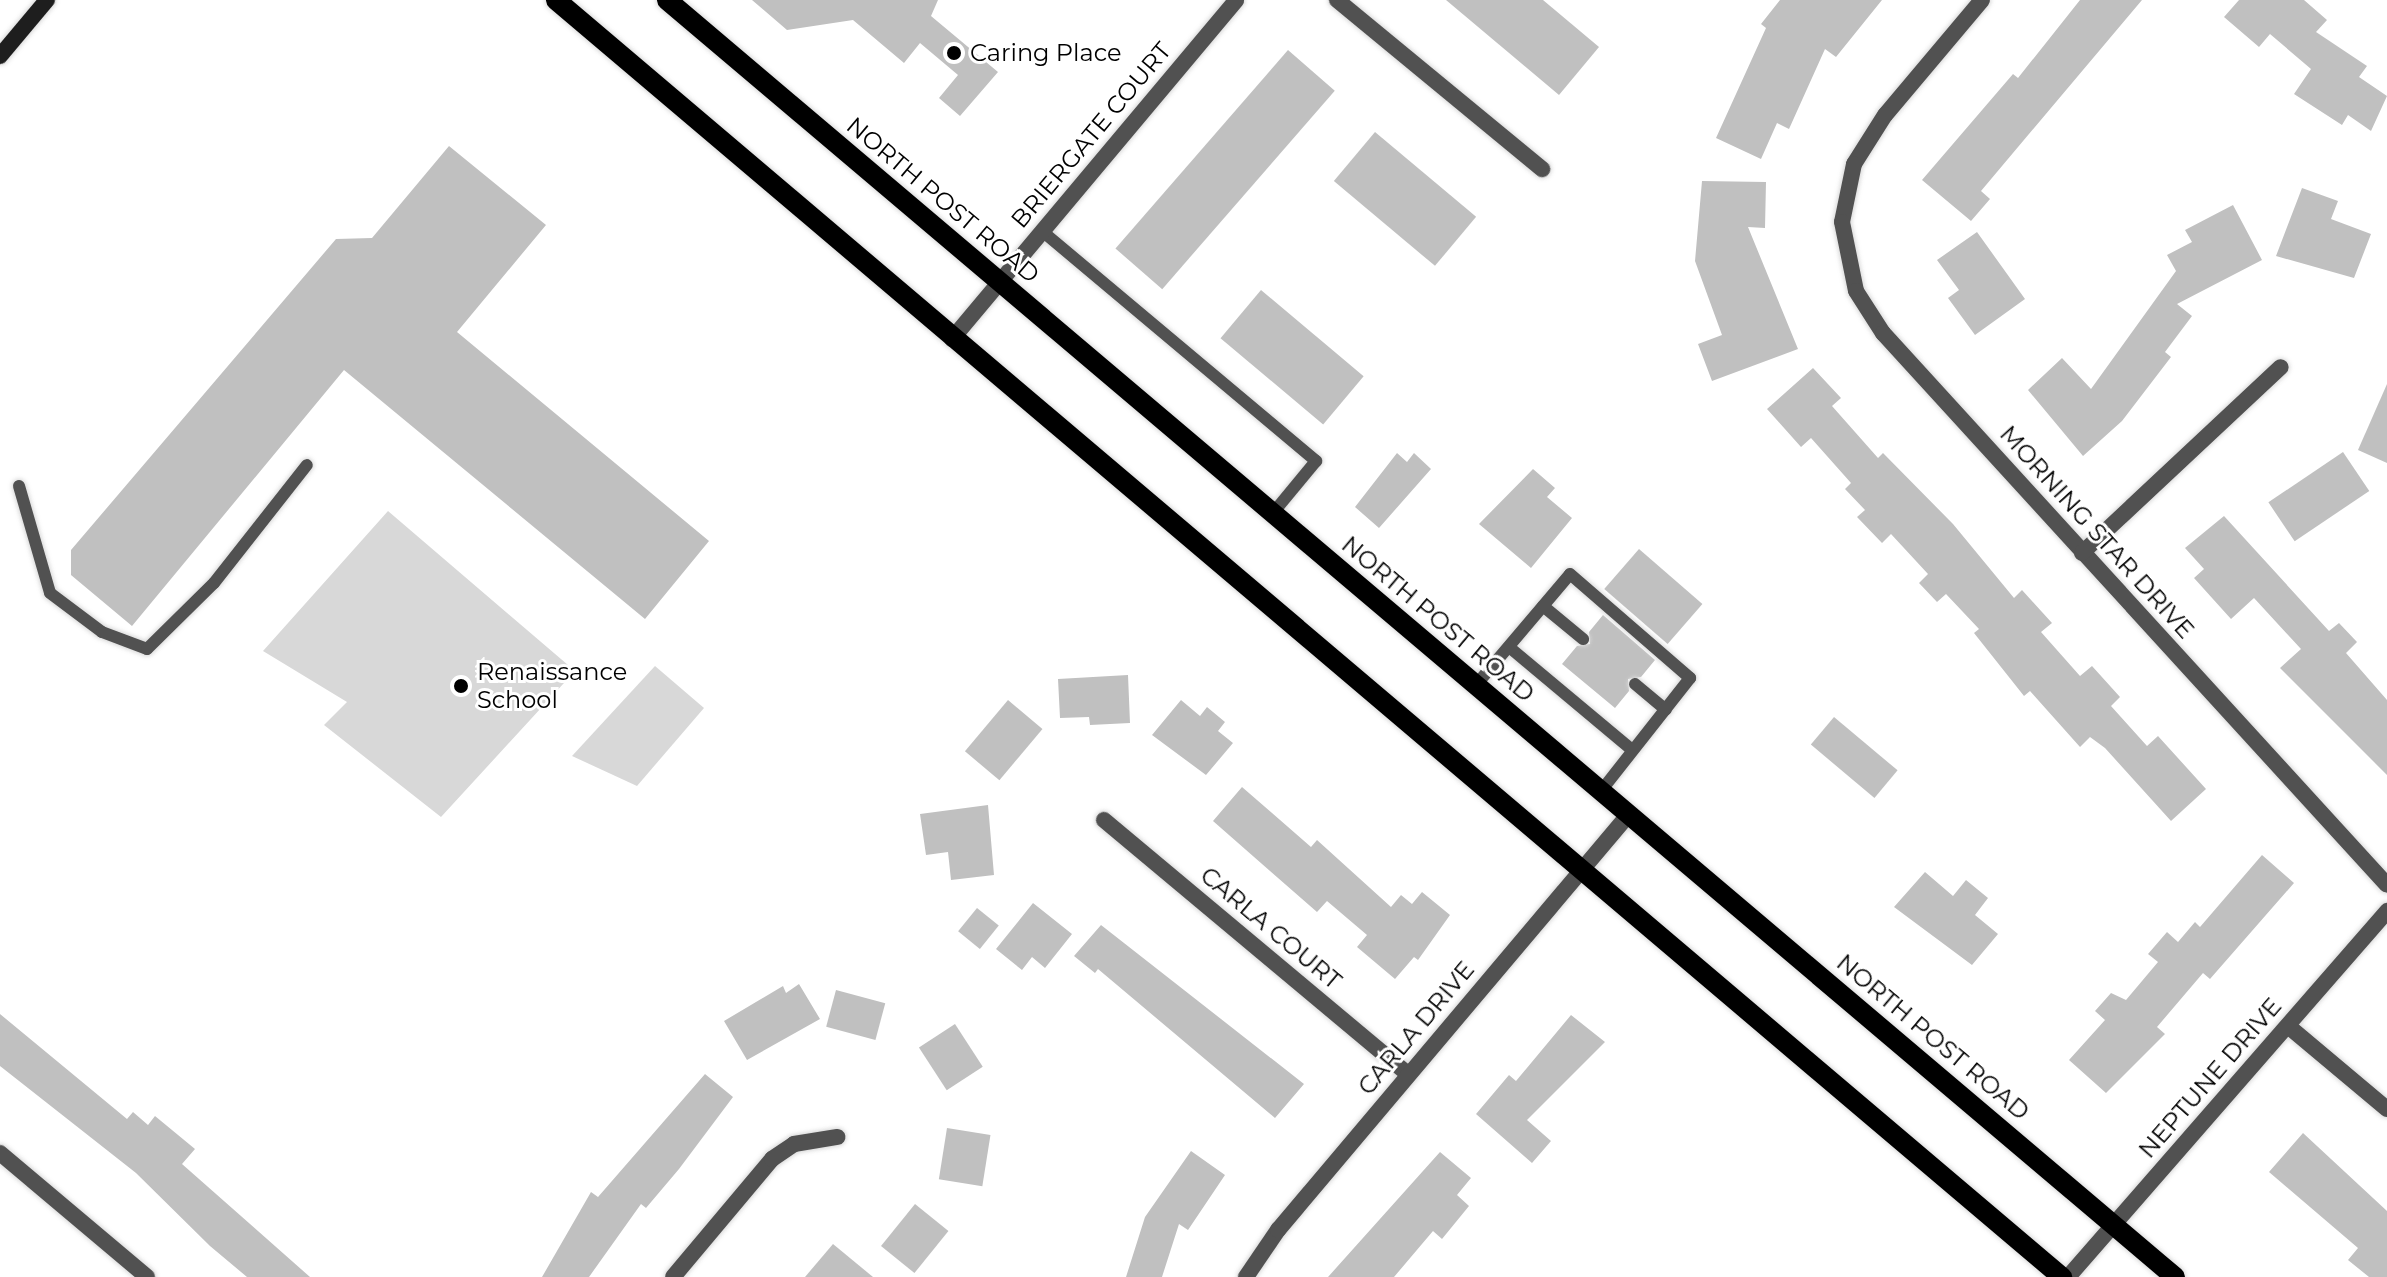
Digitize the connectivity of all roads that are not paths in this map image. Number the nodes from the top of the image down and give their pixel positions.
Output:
1 (47, 0) edge
2 (556, 0) edge
3 (667, 0) edge
4 (1236, 0) edge
5 (1337, 0) edge
6 (1982, 0) edge
7 (0, 56) edge
8 (1542, 169) dead end
9 (1042, 231) junction
10 (1000, 282) junction
11 (952, 339) junction
12 (2281, 367) dead end
13 (307, 465) dead end
14 (19, 486) dead end
15 (1273, 513) junction
16 (2082, 553) junction
17 (1543, 606) junction
18 (1583, 639) dead end
19 (1509, 647) junction
20 (1635, 684) dead end
21 (1476, 685) junction
22 (1666, 710) junction
23 (1632, 750) junction
24 (1601, 791) junction
25 (1629, 814) junction
26 (1104, 820) dead end
27 (1581, 871) junction
28 (2387, 885) edge
29 (2387, 911) edge
30 (2288, 1026) junction
31 (1408, 1074) junction
32 (2387, 1109) edge
33 (837, 1137) dead end
34 (0, 1153) edge
35 (2113, 1225) junction
36 (147, 1277) edge
37 (673, 1277) edge
38 (1246, 1277) edge
39 (2062, 1277) edge
40 (2068, 1277) edge
41 (2175, 1277) edge

1 - 7 main road
2 - 11 main road
3 - 10 main road, NORTH POST ROAD
4 - 9 street, BRIERGATE COURT
5 - 8 street
6 - 16 street, MORNING STAR DRIVE
9 - 10 street, BRIERGATE COURT
9 - 15 lane
10 - 11 street, BRIERGATE COURT
10 - 15 main road, NORTH POST ROAD
11 - 27 main road
12 - 16 street
13 - 14 lane
15 - 21 main road, NORTH POST ROAD
16 - 28 street, MORNING STAR DRIVE
17 - 18 lane
17 - 19 lane
17 - 22 lane
19 - 21 lane
19 - 23 lane
20 - 22 lane
21 - 24 main road, NORTH POST ROAD
22 - 23 lane
23 - 24 lane
24 - 25 main road, NORTH POST ROAD
25 - 27 street, CARLA DRIVE
25 - 35 main road, NORTH POST ROAD
26 - 31 street, CARLA COURT
27 - 31 street, CARLA DRIVE
27 - 39 main road
29 - 30 street, NEPTUNE DRIVE
30 - 32 street
30 - 35 street, NEPTUNE DRIVE
31 - 38 street, CARLA DRIVE
33 - 37 street
34 - 36 street
35 - 40 street, NEPTUNE DRIVE
35 - 41 main road, NORTH POST ROAD

